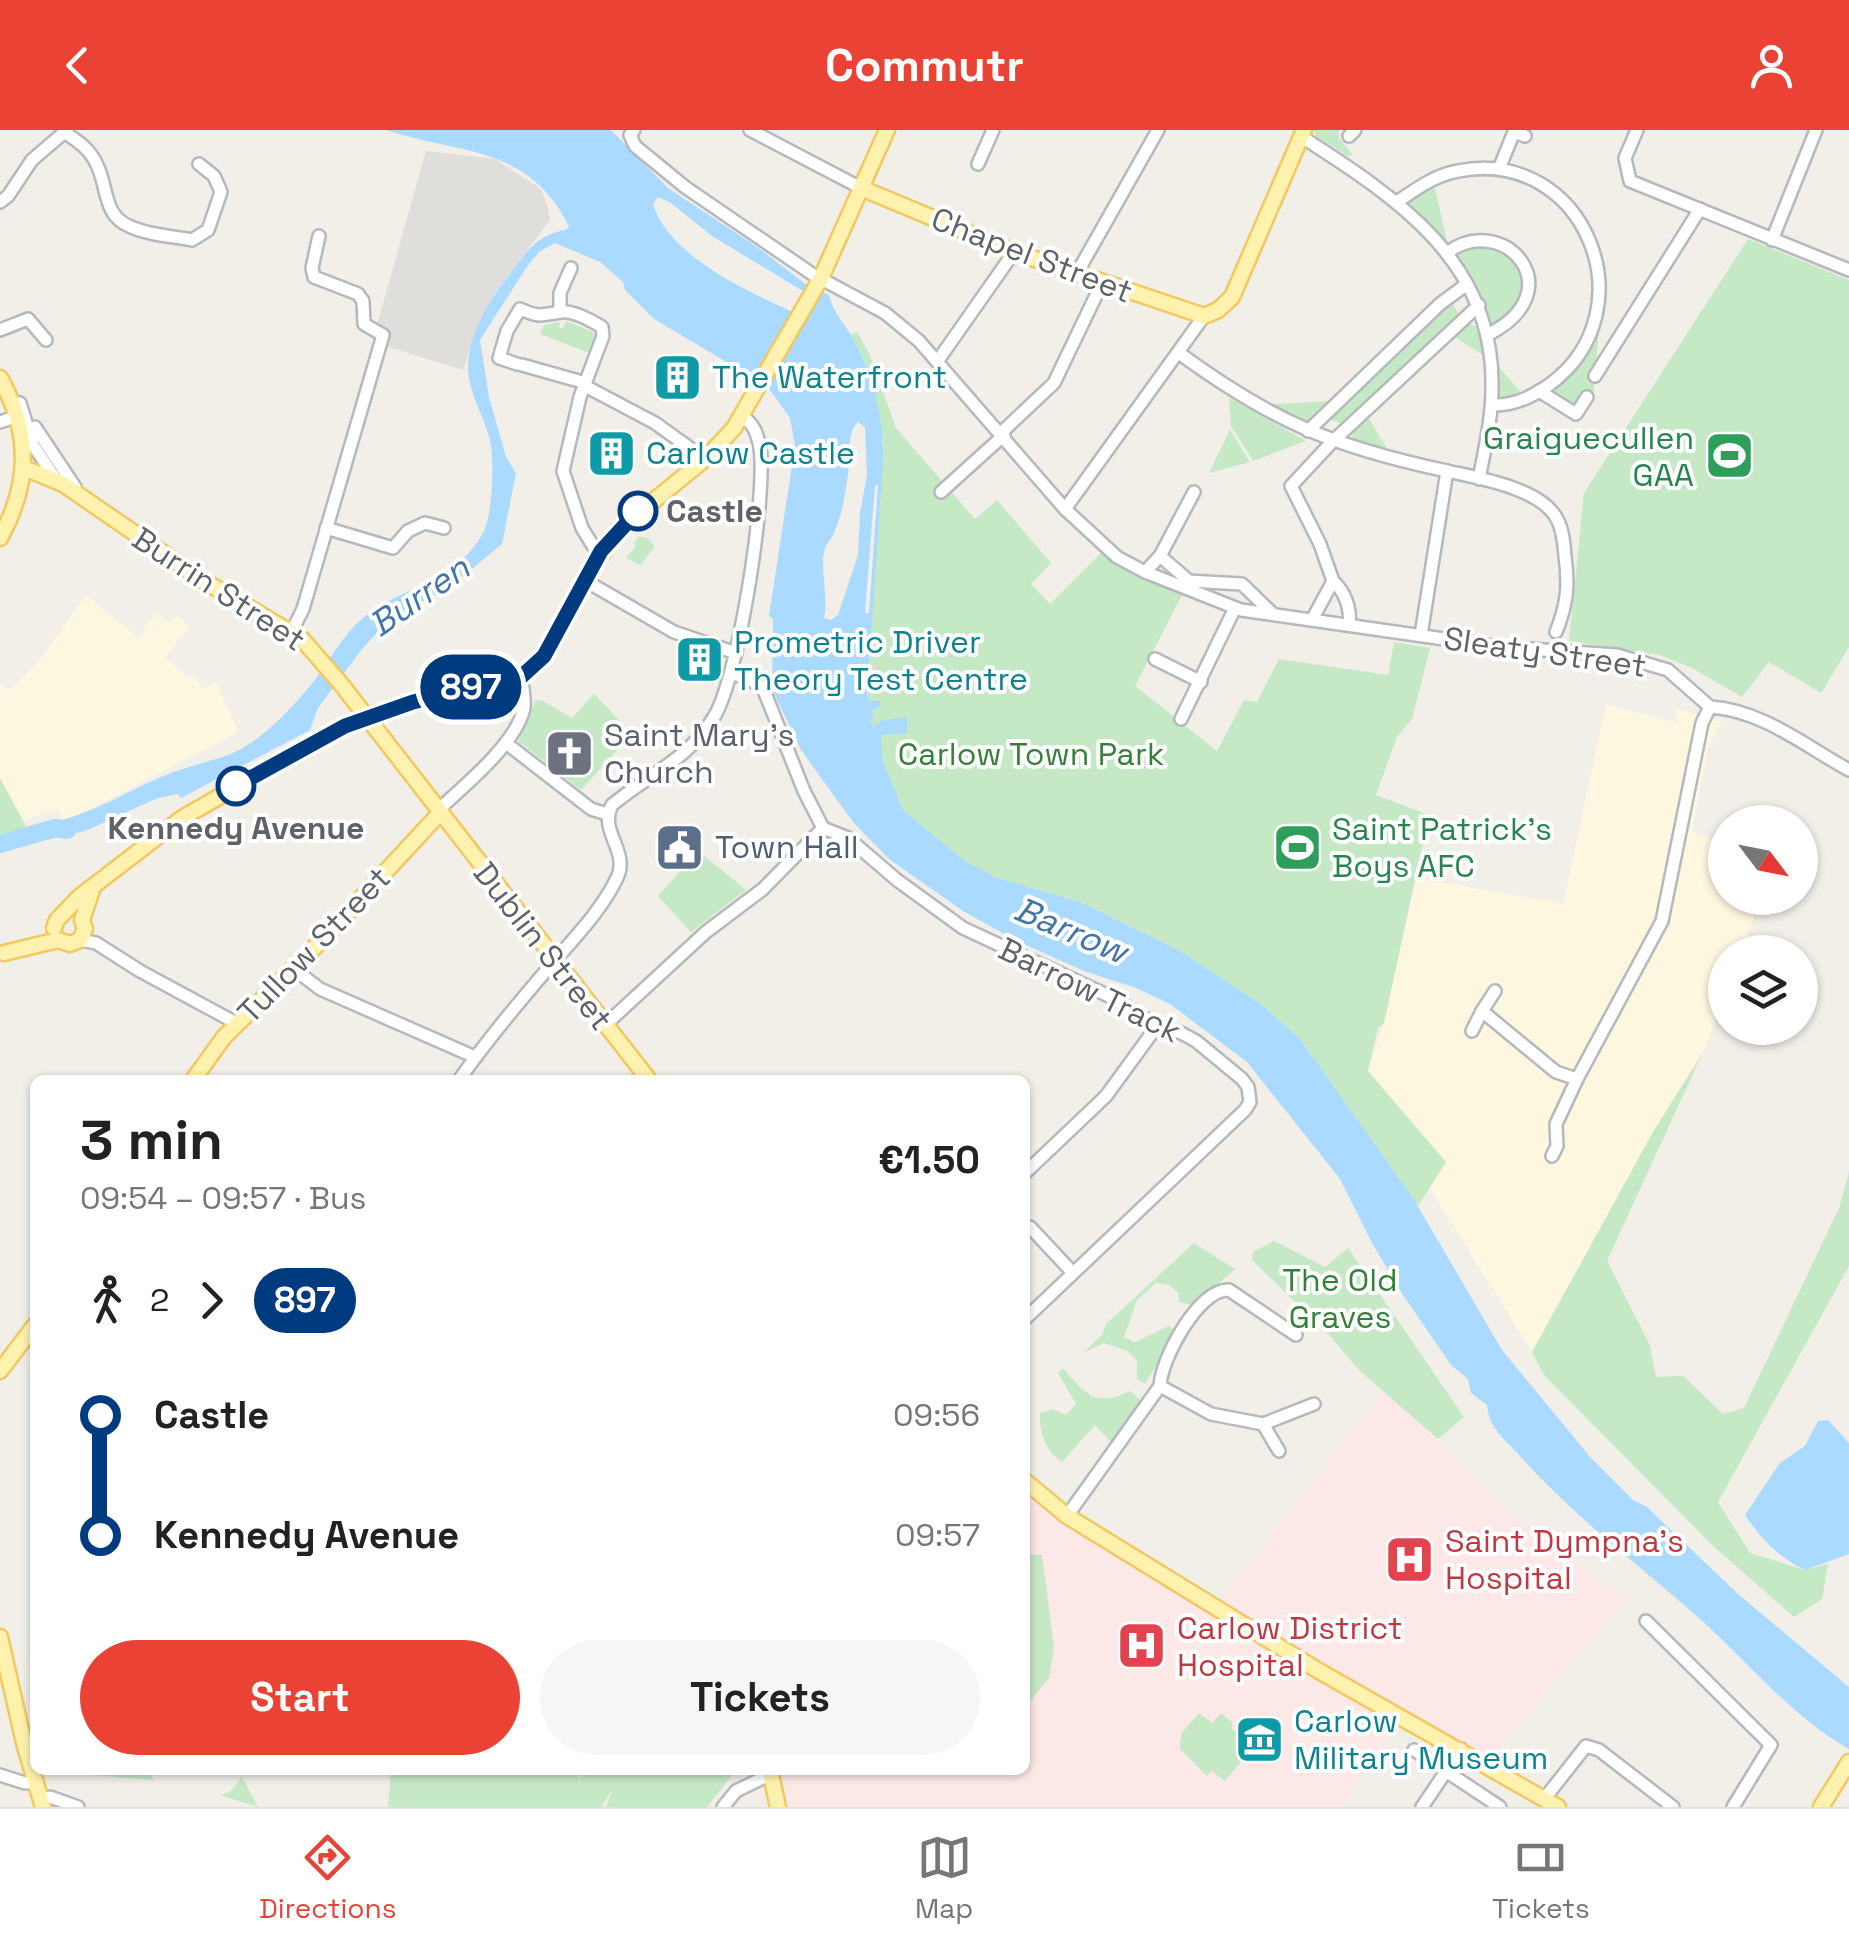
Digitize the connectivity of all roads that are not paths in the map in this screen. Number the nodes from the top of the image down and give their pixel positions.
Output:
1 (750, 130) edge
2 (887, 130) edge
3 (993, 130) edge
4 (1158, 130) edge
5 (1638, 130) edge
6 (1816, 130) edge
7 (65, 131) edge
8 (1303, 134) edge
9 (631, 135) edge
10 (1525, 136) dead end
11 (199, 164) dead end
12 (978, 164) dead end
13 (1499, 170) junction
14 (861, 188) junction
15 (0, 202) edge
16 (1396, 202) junction
17 (1700, 209) junction
18 (319, 236) dead end
19 (1772, 240) junction
20 (1014, 252) junction
21 (1448, 252) junction
22 (571, 268) dead end
23 (1849, 270) edge
24 (1077, 273) junction
25 (818, 283) junction
26 (1102, 283) junction
27 (1467, 284) junction
28 (1478, 305) junction
29 (560, 312) junction
30 (1204, 316) junction
31 (0, 330) edge
32 (1488, 336) junction
33 (46, 340) dead end
34 (1179, 353) junction
35 (939, 359) junction
36 (1595, 376) dead end
37 (0, 378) edge
38 (585, 384) junction
39 (1540, 391) junction
40 (1587, 397) dead end
41 (1492, 405) junction
42 (12, 414) edge
43 (738, 422) junction
44 (36, 428) dead end
45 (1308, 431) junction
46 (1003, 434) junction
47 (1332, 442) junction
48 (705, 459) junction
49 (24, 468) junction
50 (1446, 471) junction
51 (1479, 478) junction
52 (57, 481) junction
53 (941, 492) dead end
54 (1194, 492) dead end
55 (76, 494) junction
56 (1066, 509) junction
57 (326, 528) junction
58 (444, 528) dead end
59 (0, 538) edge
60 (601, 551) junction
61 (1160, 556) junction
62 (1145, 572) junction
63 (584, 580) junction
64 (1333, 581) junction
65 (1236, 608) junction
66 (1273, 614) junction
67 (1313, 618) junction
68 (1349, 624) junction
69 (1556, 632) dead end
70 (292, 633) junction
71 (1422, 635) junction
72 (736, 653) junction
73 (1155, 659) dead end
74 (732, 674) junction
75 (521, 677) junction
76 (1201, 682) junction
77 (1710, 708) junction
78 (367, 718) junction
79 (1181, 719) dead end
80 (506, 743) junction
81 (1849, 770) edge
82 (439, 811) junction
83 (607, 814) junction
84 (822, 828) junction
85 (92, 890) junction
86 (58, 928) junction
87 (82, 930) junction
88 (2, 954) edge
89 (555, 960) junction
90 (294, 969) junction
91 (1495, 990) dead end
92 (1482, 1011) junction
93 (238, 1024) junction
94 (604, 1026) junction
95 (1157, 1026) junction
96 (1472, 1032) dead end
97 (475, 1057) junction
98 (197, 1075) edge
99 (462, 1075) edge
100 (645, 1075) edge
101 (1577, 1079) junction
102 (1552, 1156) dead end
103 (1030, 1168) edge
104 (1030, 1227) dead end
105 (1073, 1273) junction
106 (1030, 1314) edge
107 (30, 1332) edge
108 (1296, 1335) dead end
109 (0, 1371) edge
110 (1160, 1386) junction
111 (1314, 1404) dead end
112 (1263, 1424) junction
113 (1279, 1451) dead end
114 (1030, 1485) edge
115 (1067, 1516) junction
116 (1646, 1621) dead end
117 (0, 1636) edge
118 (1461, 1749) junction
119 (1414, 1750) dead end
120 (1849, 1762) edge
121 (30, 1765) edge
122 (1447, 1772) junction
123 (0, 1775) edge
124 (32, 1775) edge
125 (764, 1775) edge
126 (771, 1775) edge
127 (34, 1782) junction
128 (1551, 1802) edge
129 (42, 1803) edge
130 (78, 1807) edge
131 (723, 1807) edge
132 (778, 1807) edge
133 (1422, 1807) edge
134 (1500, 1807) edge
135 (1672, 1807) edge
136 (1734, 1807) edge
137 (1821, 1807) edge

1 - 14 street
2 - 14 main road
3 - 12 street
4 - 24 street
5 - 17 street
6 - 19 street
7 - 11 street
7 - 15 street
8 - 16 street
8 - 30 main road
9 - 25 street, Sleaty Street
10 - 13 street
13 - 16 street
13 - 39 street
14 - 20 main road, Chapel Street
14 - 25 main road
16 - 21 street
17 - 19 street
17 - 36 street
18 - 57 street
19 - 23 street
20 - 24 main road, Chapel Street
20 - 35 street
21 - 27 street
21 - 32 street
22 - 29 street
24 - 26 main road, Chapel Street
25 - 35 street, Sleaty Street
25 - 43 main road
26 - 30 main road, Chapel Street
26 - 46 street
27 - 28 street
27 - 45 street
28 - 32 street
28 - 47 street
29 - 38 street
29 - 38 street
30 - 34 street
31 - 33 street
32 - 41 street
34 - 45 street
34 - 56 street
35 - 46 street, Sleaty Street
37 - 42 main road
38 - 48 street
38 - 60 street
39 - 40 street
39 - 41 street
41 - 51 street
42 - 49 main road
42 - 52 street, Burrin Street
43 - 48 main road
43 - 72 street
44 - 55 street
45 - 47 street
46 - 53 street
46 - 56 street, Sleaty Street
47 - 50 street
47 - 64 street
48 - 60 main road
49 - 52 main road, Burrin Street
49 - 59 main road
50 - 51 street
50 - 71 street
51 - 69 street
52 - 55 main road, Burrin Street
54 - 61 street
55 - 70 main road, Burrin Street
56 - 62 street, Sleaty Street
57 - 58 street
57 - 70 street
60 - 63 main road
61 - 62 street
61 - 66 street
62 - 65 street, Sleaty Street
63 - 72 street
63 - 75 main road
64 - 67 street
64 - 68 street
65 - 66 street, Sleaty Street
65 - 76 street
66 - 67 street, Sleaty Street
67 - 68 street, Sleaty Street
68 - 71 street, Sleaty Street
70 - 78 main road, Burrin Street
71 - 77 street, Sleaty Street
72 - 74 street
73 - 76 street
74 - 83 street
74 - 84 street
75 - 78 main road
75 - 80 street
76 - 79 street
77 - 81 street, Sleaty Street
77 - 101 street
78 - 82 main road, Burrin Street
78 - 85 main road
80 - 82 street
80 - 83 street
82 - 89 main road, Dublin Street
82 - 90 main road, Tullow Street
83 - 89 street
84 - 94 street
84 - 95 street, Barrow Track
85 - 86 main road
85 - 87 main road
86 - 87 main road
86 - 87 main road
86 - 88 main road
87 - 93 street
89 - 94 main road, Dublin Street
89 - 97 street
90 - 93 main road, Tullow Street
90 - 97 street
91 - 92 street
92 - 96 street
92 - 101 street
93 - 98 main road, Tullow Street
94 - 100 main road, Dublin Street
95 - 103 street
95 - 105 street, Barrow Track
97 - 99 street
101 - 102 street
104 - 105 street
105 - 106 street
107 - 109 main road
108 - 110 street
110 - 112 street
110 - 115 street
111 - 112 street
112 - 113 street
114 - 115 main road
115 - 118 main road
116 - 136 street
117 - 121 main road
118 - 122 street
118 - 128 main road
119 - 122 street
120 - 137 main road
122 - 133 street
122 - 134 street
123 - 127 street
124 - 127 main road
125 - 131 street
126 - 132 main road
127 - 129 main road
128 - 135 street
129 - 130 street

